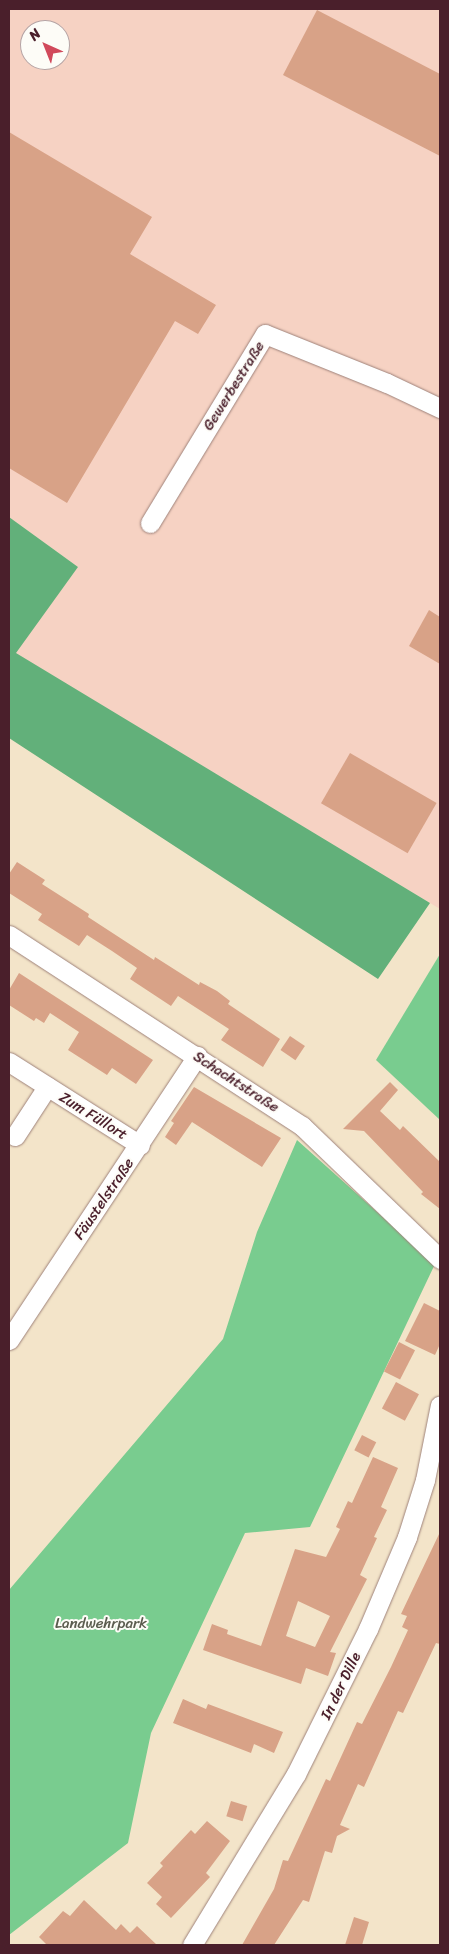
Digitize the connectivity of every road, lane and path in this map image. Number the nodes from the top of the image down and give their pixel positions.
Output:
1 (440, 408) edge
2 (150, 523) dead end
3 (9, 935) edge
4 (197, 1056) junction
5 (9, 1062) edge
6 (47, 1087) junction
7 (15, 1136) dead end
8 (140, 1145) junction
9 (440, 1259) edge
10 (11, 1332) edge
11 (440, 1404) edge
12 (192, 1945) edge

1 - 2 street, Gewerbestraße
3 - 4 street, Schachtstraße
4 - 8 street, Fäustelstraße
4 - 9 street, Schachtstraße
5 - 6 street, Zum Füllort
6 - 7 street, Zum Füllort
6 - 8 street, Zum Füllort
8 - 10 street, Fäustelstraße
11 - 12 street, In der Dille

